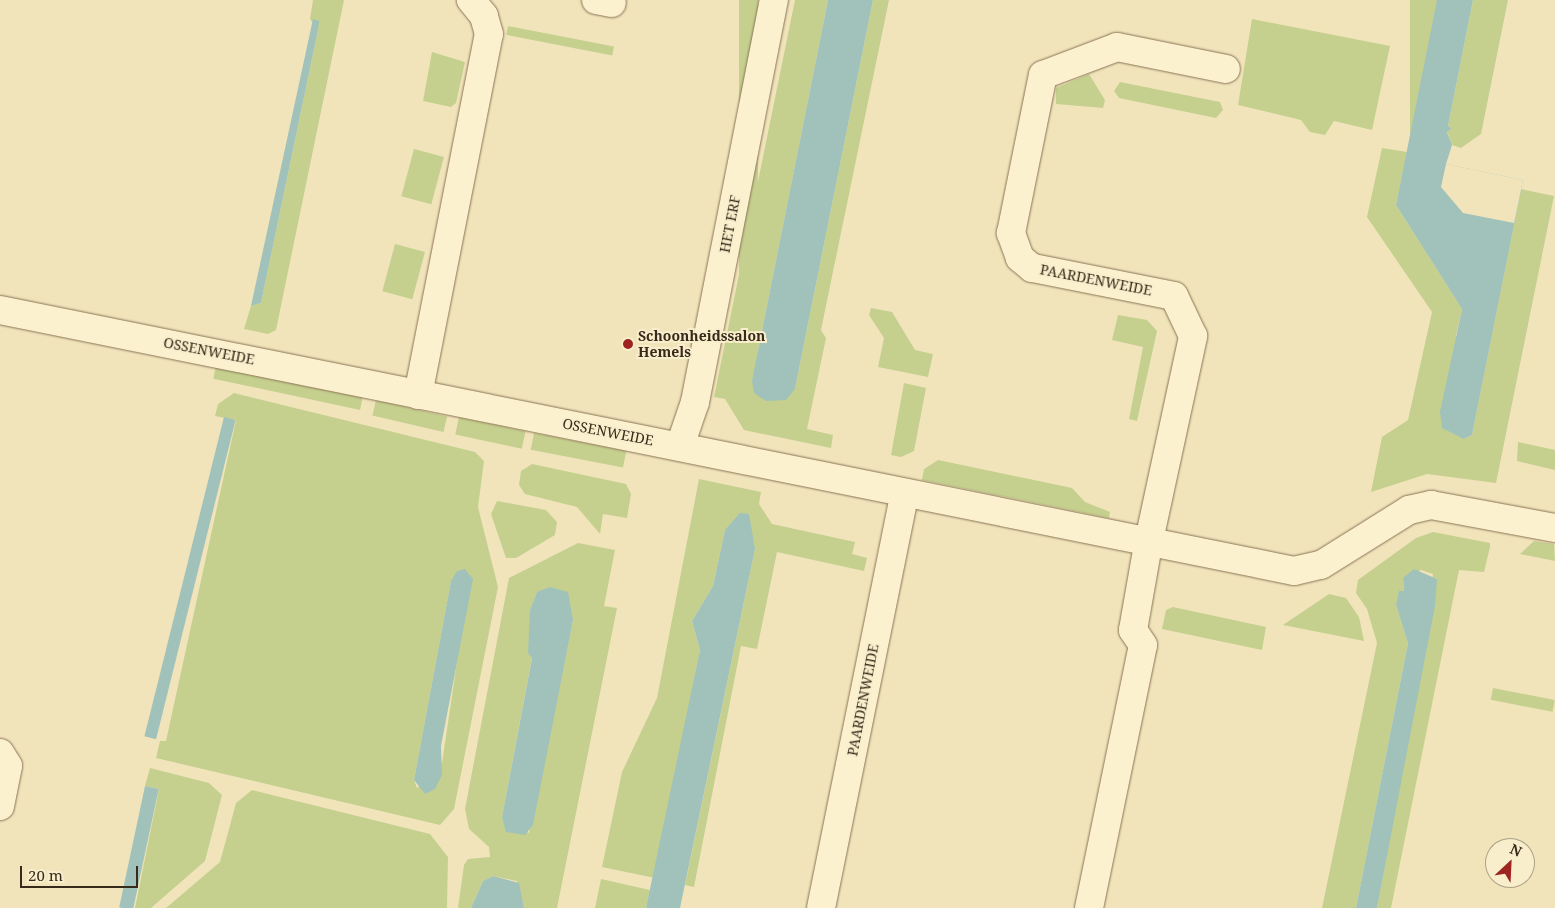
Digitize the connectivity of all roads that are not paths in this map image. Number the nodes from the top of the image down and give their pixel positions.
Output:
1 (474, 0) edge
2 (774, 0) edge
3 (1226, 69) dead end
4 (0, 310) edge
5 (418, 395) junction
6 (680, 446) junction
7 (905, 493) junction
8 (1555, 528) edge
9 (1148, 545) junction
10 (0, 753) edge
11 (0, 806) edge
12 (821, 908) edge
13 (1090, 908) edge

1 - 5 street
2 - 6 street, HET ERF
3 - 9 street, PAARDENWEIDE
4 - 5 street, OSSENWEIDE
5 - 6 street, OSSENWEIDE
6 - 7 street
7 - 9 street
7 - 12 street, PAARDENWEIDE
8 - 9 street
9 - 13 street, PAARDENWEIDE
10 - 11 street

